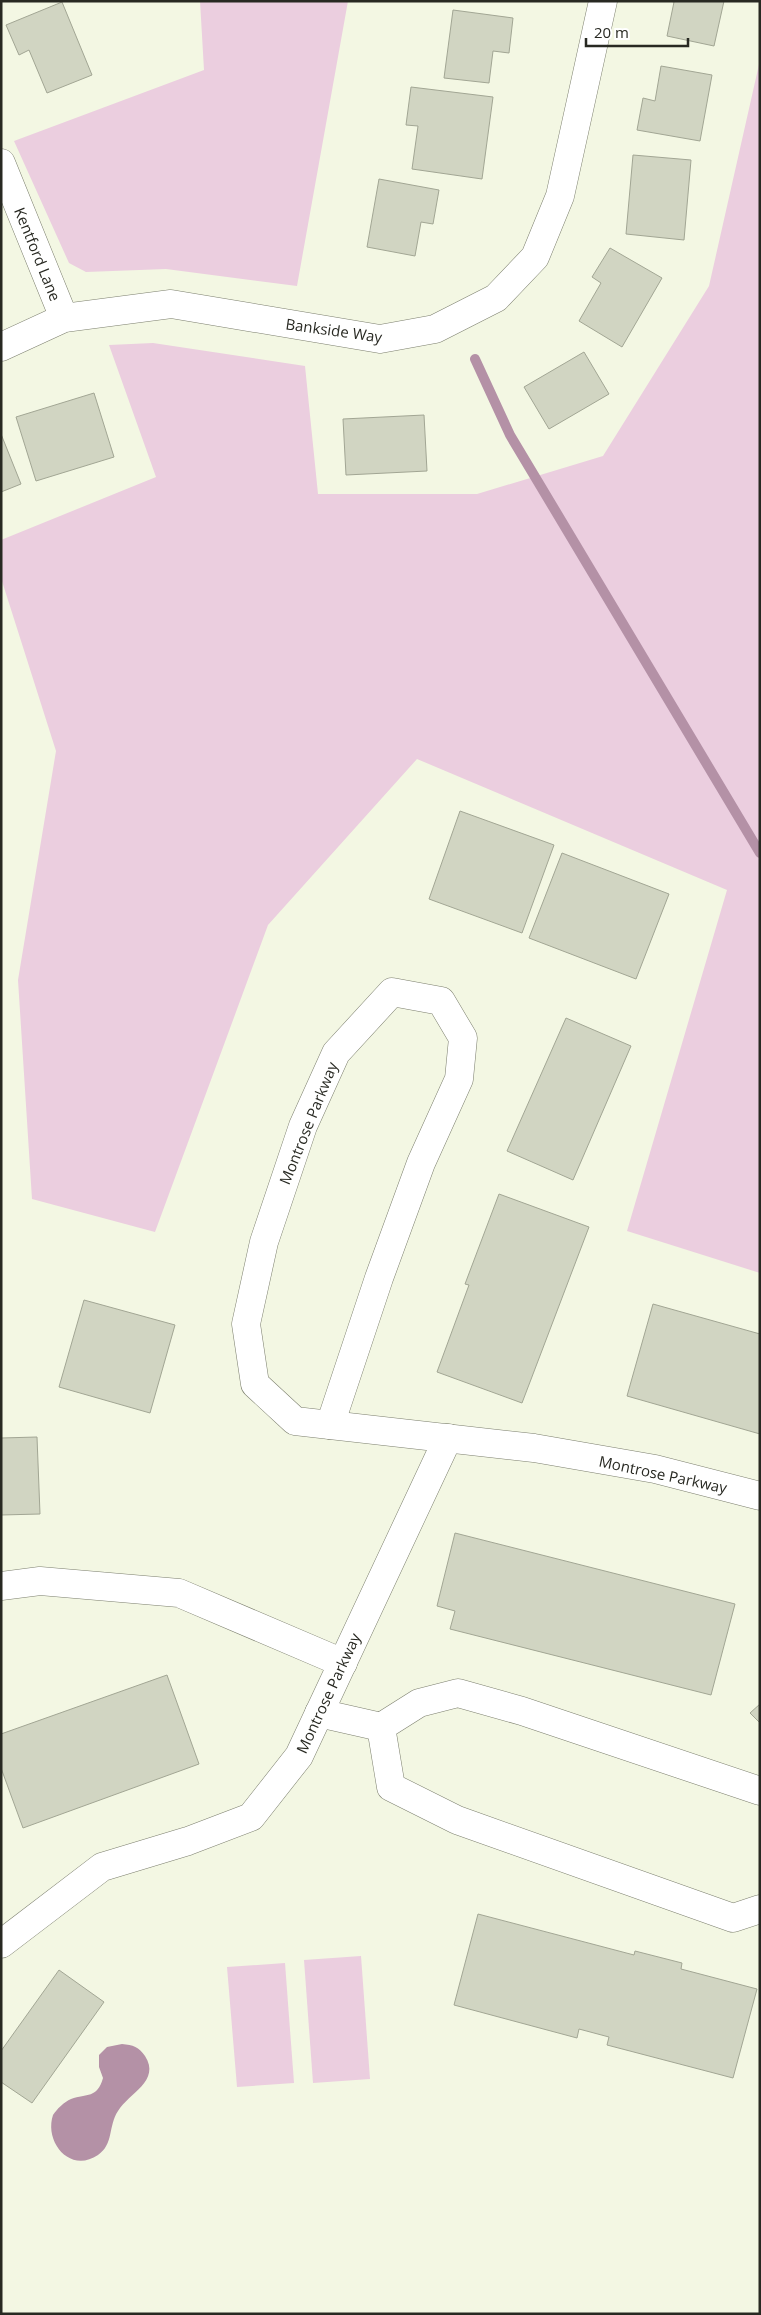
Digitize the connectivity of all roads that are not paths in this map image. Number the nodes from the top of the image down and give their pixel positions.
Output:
1 (603, 1) edge
2 (1, 163) edge
3 (64, 318) junction
4 (1, 348) edge
5 (330, 1425) junction
6 (448, 1438) junction
7 (760, 1496) edge
8 (1, 1586) edge
9 (343, 1663) junction
10 (319, 1713) junction
11 (381, 1727) junction
12 (760, 1792) edge
13 (760, 1909) edge
14 (1, 1944) edge

1 - 3 street, Bankside Way
2 - 3 street, Kentford Lane
3 - 4 street, Bankside Way
5 - 5 street, Montrose Parkway
5 - 6 street, Montrose Parkway
6 - 7 street, Montrose Parkway
6 - 9 street, Montrose Parkway
8 - 9 street
9 - 10 street, Montrose Parkway
10 - 11 street
10 - 14 street, Montrose Parkway
11 - 12 street
11 - 13 street

